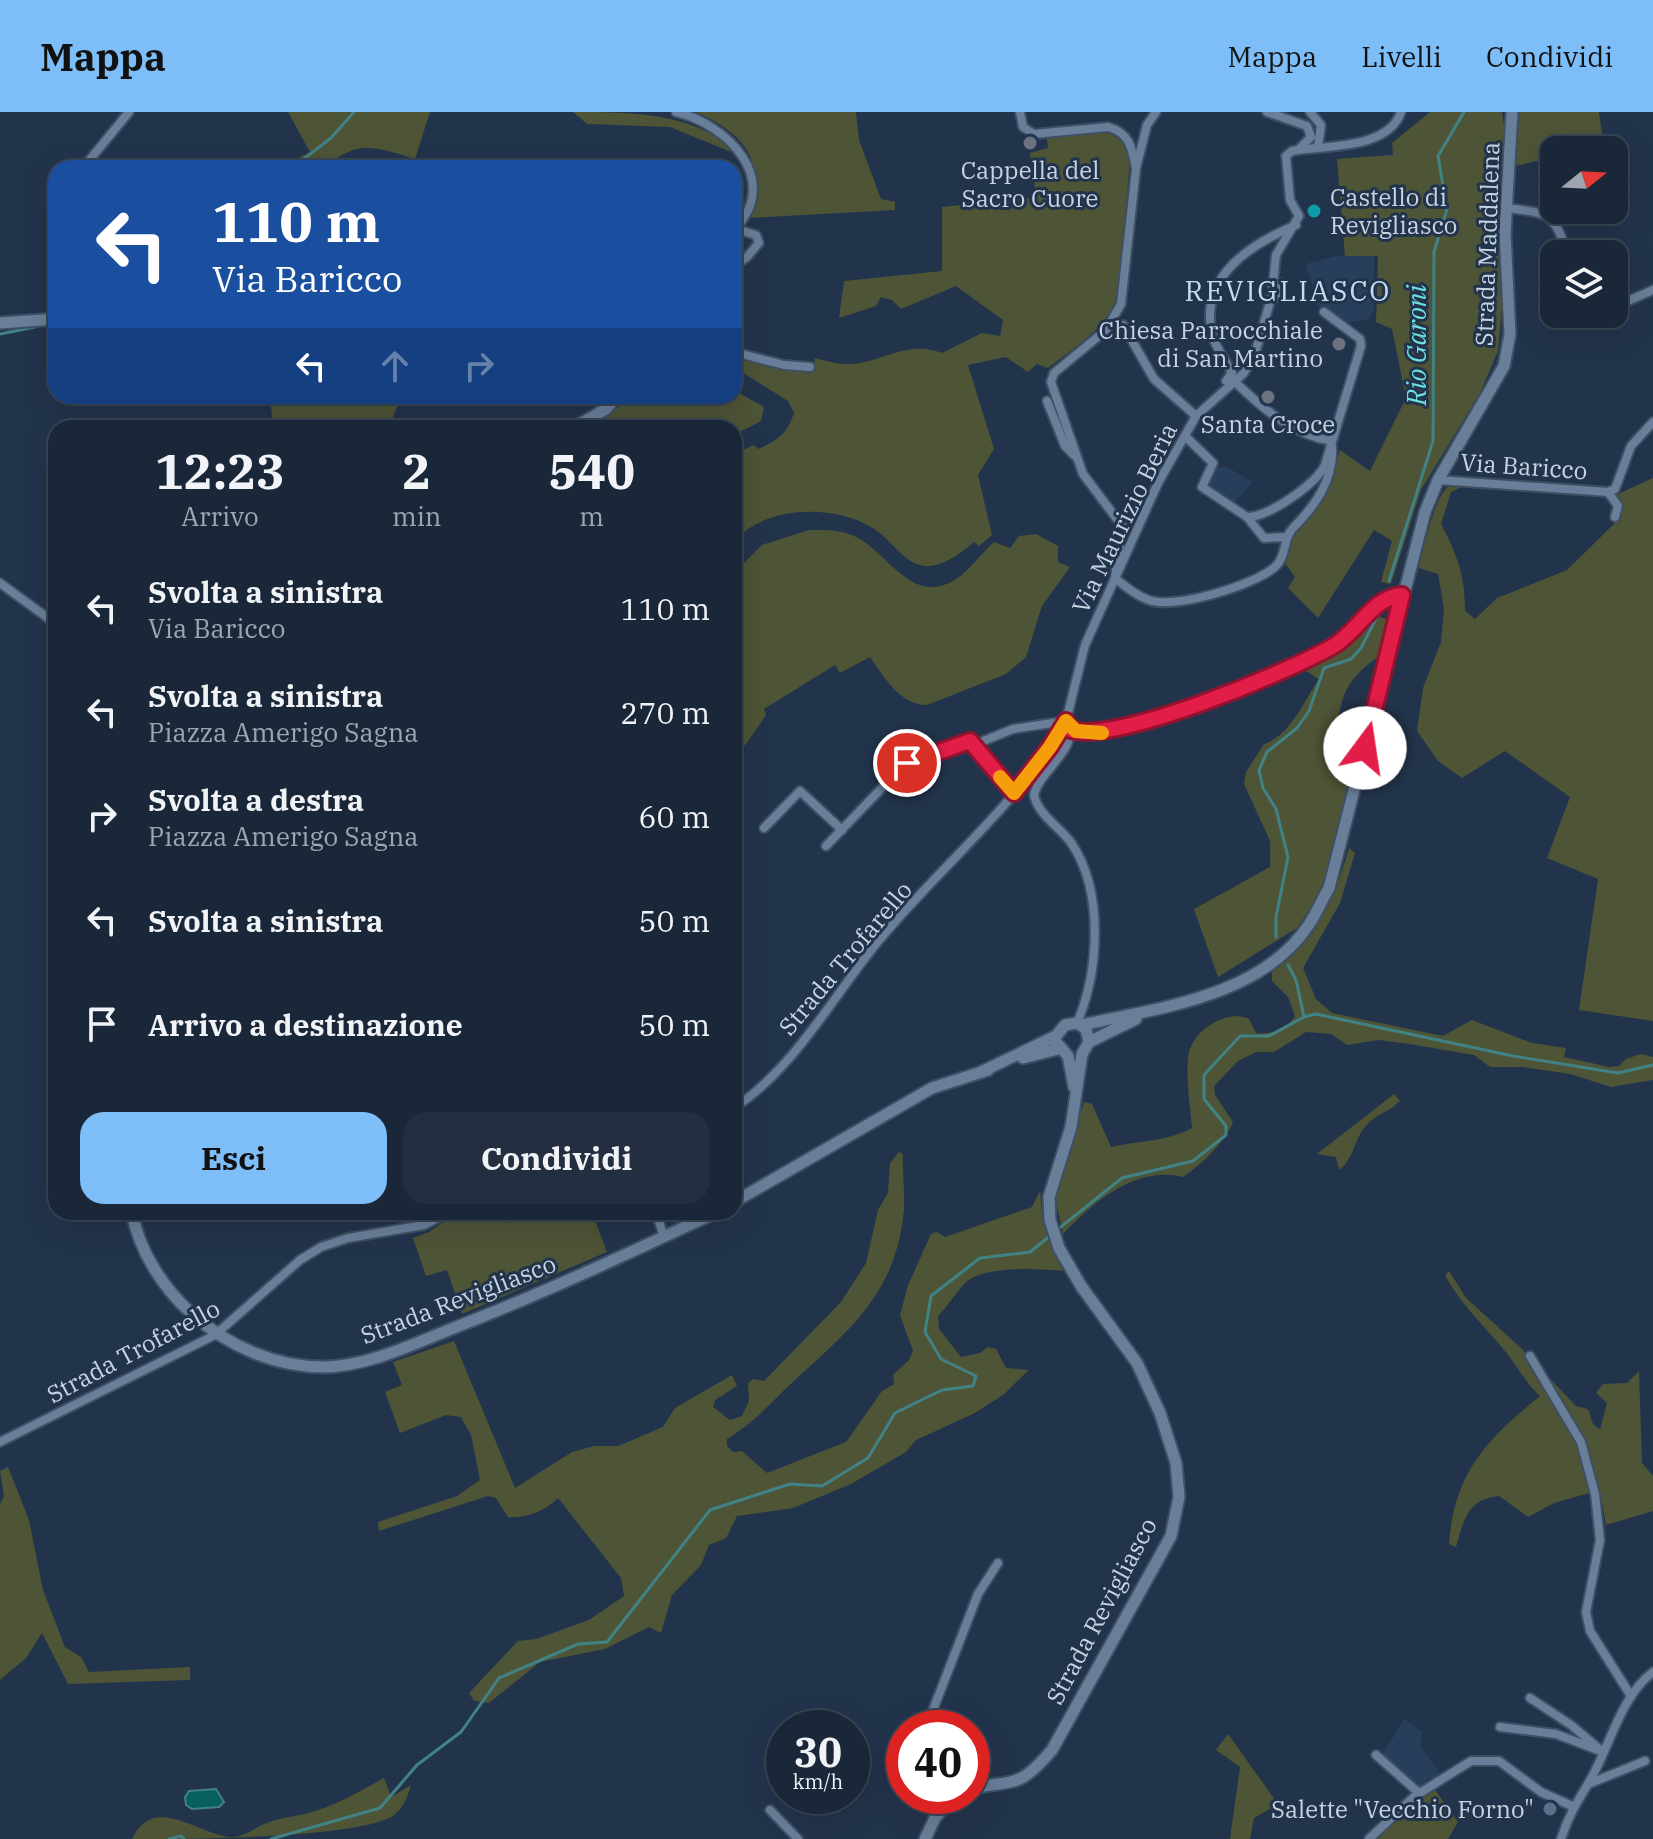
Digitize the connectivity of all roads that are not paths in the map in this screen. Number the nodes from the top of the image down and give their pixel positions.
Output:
1 (129, 112) edge
2 (676, 112) edge
3 (1020, 112) edge
4 (1156, 112) edge
5 (1267, 112) edge
6 (1310, 112) edge
7 (1401, 112) edge
8 (1512, 118) edge
9 (1318, 147) junction
10 (1296, 150) junction
11 (90, 160) edge
12 (1136, 169) junction
13 (1506, 208) junction
14 (742, 215) edge
15 (1297, 222) junction
16 (742, 231) edge
17 (1563, 240) edge
18 (742, 260) edge
19 (1281, 283) dead end
20 (1653, 290) edge
21 (1628, 301) edge
22 (1269, 310) junction
23 (1324, 312) dead end
24 (48, 320) edge
25 (0, 323) edge
26 (1111, 324) junction
27 (742, 354) edge
28 (810, 367) dead end
29 (1233, 380) junction
30 (1209, 400) junction
31 (1047, 401) dead end
32 (610, 404) edge
33 (1196, 416) junction
34 (587, 420) edge
35 (1653, 422) edge
36 (1185, 436) junction
37 (1332, 441) junction
38 (1076, 456) junction
39 (1438, 480) junction
40 (1608, 492) junction
41 (1247, 517) junction
42 (1615, 517) dead end
43 (1287, 537) junction
44 (1115, 578) junction
45 (0, 583) edge
46 (1402, 595) junction
47 (48, 618) edge
48 (1066, 721) junction
49 (1071, 730) junction
50 (976, 744) junction
51 (1014, 793) junction
52 (764, 828) dead end
53 (842, 830) junction
54 (826, 846) dead end
55 (1151, 1012) junction
56 (1079, 1024) junction
57 (1056, 1036) junction
58 (1089, 1042) junction
59 (1063, 1052) junction
60 (1082, 1054) junction
61 (981, 1072) junction
62 (1076, 1095) junction
63 (742, 1102) edge
64 (742, 1197) edge
65 (135, 1220) edge
66 (434, 1220) edge
67 (659, 1220) edge
68 (700, 1220) edge
69 (664, 1237) junction
70 (215, 1335) junction
71 (1530, 1356) dead end
72 (0, 1442) edge
73 (998, 1563) dead end
74 (1653, 1672) edge
75 (1631, 1696) junction
76 (1530, 1698) dead end
77 (933, 1710) edge
78 (1500, 1727) dead end
79 (1603, 1752) junction
80 (1376, 1755) dead end
81 (1645, 1761) dead end
82 (1588, 1784) junction
83 (990, 1786) edge
84 (1419, 1793) junction
85 (1572, 1806) junction
86 (774, 1814) edge
87 (938, 1814) edge
88 (798, 1839) edge
89 (925, 1839) edge
90 (1369, 1839) edge
91 (1561, 1839) edge

1 - 11 street
2 - 14 street
3 - 12 street
4 - 12 street
5 - 10 street
6 - 9 street
7 - 9 street
8 - 13 street, Strada Maddalena
9 - 10 street
10 - 15 street
12 - 26 street
13 - 17 street
13 - 39 street, Strada Maddalena
15 - 22 street, Via Maurizio Beria
15 - 30 street
16 - 18 street
19 - 22 street
20 - 21 street
22 - 29 street, Via Maurizio Beria
23 - 37 street
24 - 25 street
26 - 33 street
26 - 38 street
27 - 28 street
29 - 30 street, Via Maurizio Beria
29 - 37 street
30 - 33 street, Via Maurizio Beria
31 - 38 street
32 - 34 street
33 - 36 street, Via Maurizio Beria
35 - 40 street, Via Baricco
36 - 41 street
36 - 44 street, Via Maurizio Beria
37 - 41 street
37 - 43 street
38 - 44 street
39 - 40 street, Via Baricco
39 - 46 street, Strada Maddalena
40 - 42 street, Via Baricco
41 - 43 street
43 - 44 street
44 - 48 street, Via Maurizio Beria
45 - 47 street
46 - 49 street
46 - 55 street, Strada Maddalena
48 - 49 street
48 - 50 street
48 - 51 street, Via Maurizio Beria
49 - 56 street
50 - 51 street
50 - 53 street
51 - 63 street, Strada Trofarello
52 - 53 street
53 - 54 street
55 - 56 street, Strada Maddalena
55 - 58 street, Strada Maddalena
56 - 57 street
56 - 58 street
57 - 59 street, Strada Revigliasco
57 - 61 street
58 - 60 street, Strada Revigliasco
59 - 60 street
59 - 61 street
59 - 62 street, Strada Revigliasco
60 - 62 street, Strada Revigliasco
61 - 64 street
62 - 83 street, Strada Revigliasco
65 - 70 street, Strada Revigliasco
66 - 70 street, Strada Trofarello
67 - 69 street
68 - 69 street, Strada Revigliasco
69 - 70 street, Strada Revigliasco
70 - 72 street, Strada Trofarello
71 - 75 street
73 - 77 street
74 - 75 street
75 - 79 street
76 - 79 street
78 - 79 street
79 - 82 street
80 - 84 street
81 - 82 street
82 - 85 street
84 - 85 street
84 - 90 street
85 - 91 street
86 - 88 street
87 - 89 street

